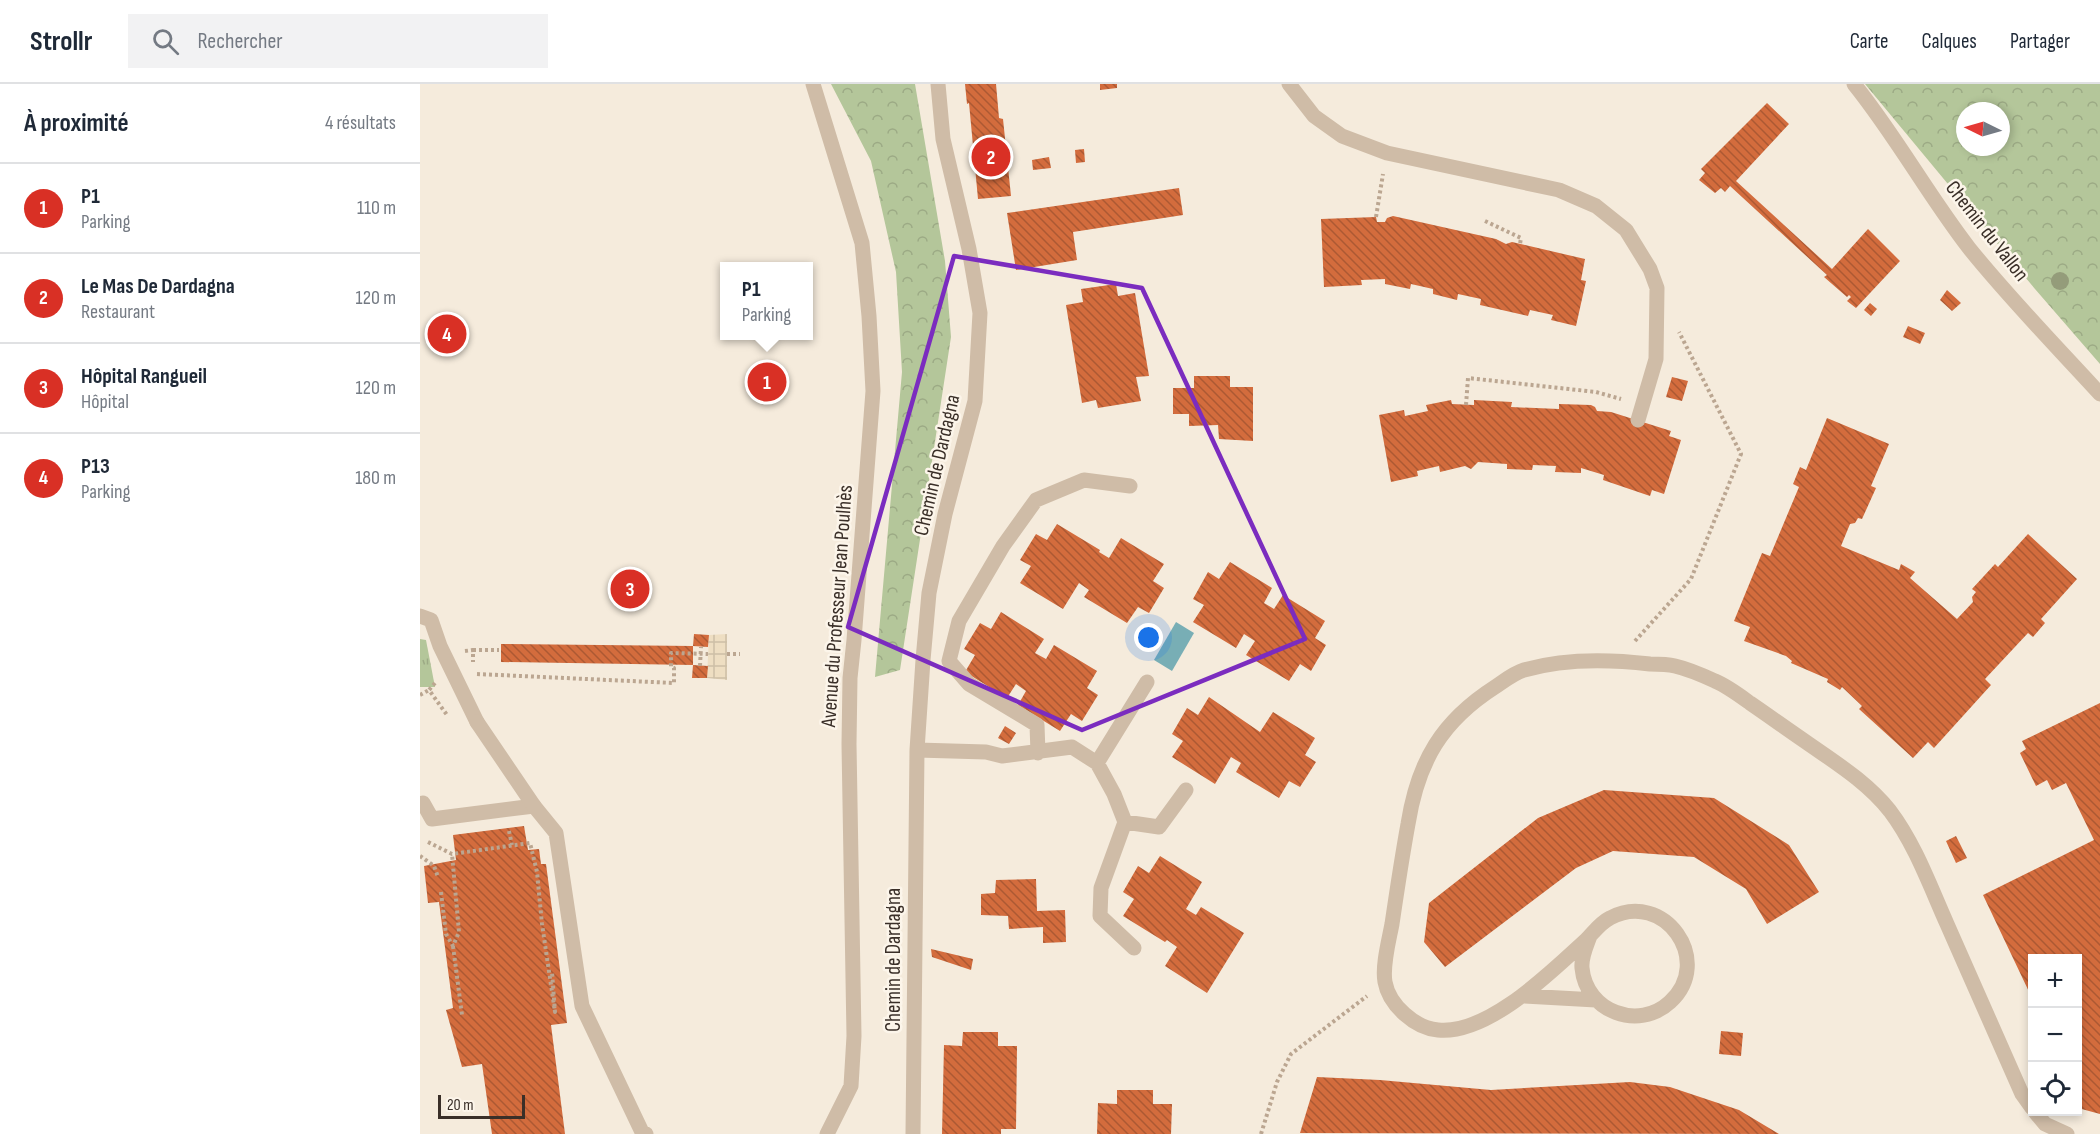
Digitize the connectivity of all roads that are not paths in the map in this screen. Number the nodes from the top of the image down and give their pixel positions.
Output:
1 (813, 84) edge
2 (938, 84) edge
3 (1289, 84) edge
4 (1854, 84) edge
5 (2100, 394) edge
6 (1638, 420) dead end
7 (1130, 486) dead end
8 (420, 616) edge
9 (1147, 682) dead end
10 (917, 750) junction
11 (1038, 753) junction
12 (1097, 763) junction
13 (1186, 790) dead end
14 (423, 803) dead end
15 (534, 806) junction
16 (1125, 822) junction
17 (1590, 936) junction
18 (1134, 948) dead end
19 (1524, 996) junction
20 (1596, 1000) junction
21 (2028, 1102) edge
22 (2039, 1116) edge
23 (646, 1134) edge
24 (827, 1134) edge
25 (913, 1134) edge
26 (2067, 1134) edge

1 - 24 street, Avenue du Professeur Jean Poulhès
2 - 10 street, Chemin de Dardagna
3 - 6 street
4 - 5 street, Chemin du Vallon
7 - 11 street
8 - 15 street
9 - 12 street
10 - 11 street
10 - 25 street, Chemin de Dardagna
11 - 12 street
12 - 16 street
13 - 16 street
14 - 15 street
15 - 23 street
16 - 18 street
17 - 19 street
17 - 20 street
17 - 20 street
19 - 20 street
19 - 21 street
22 - 26 street

